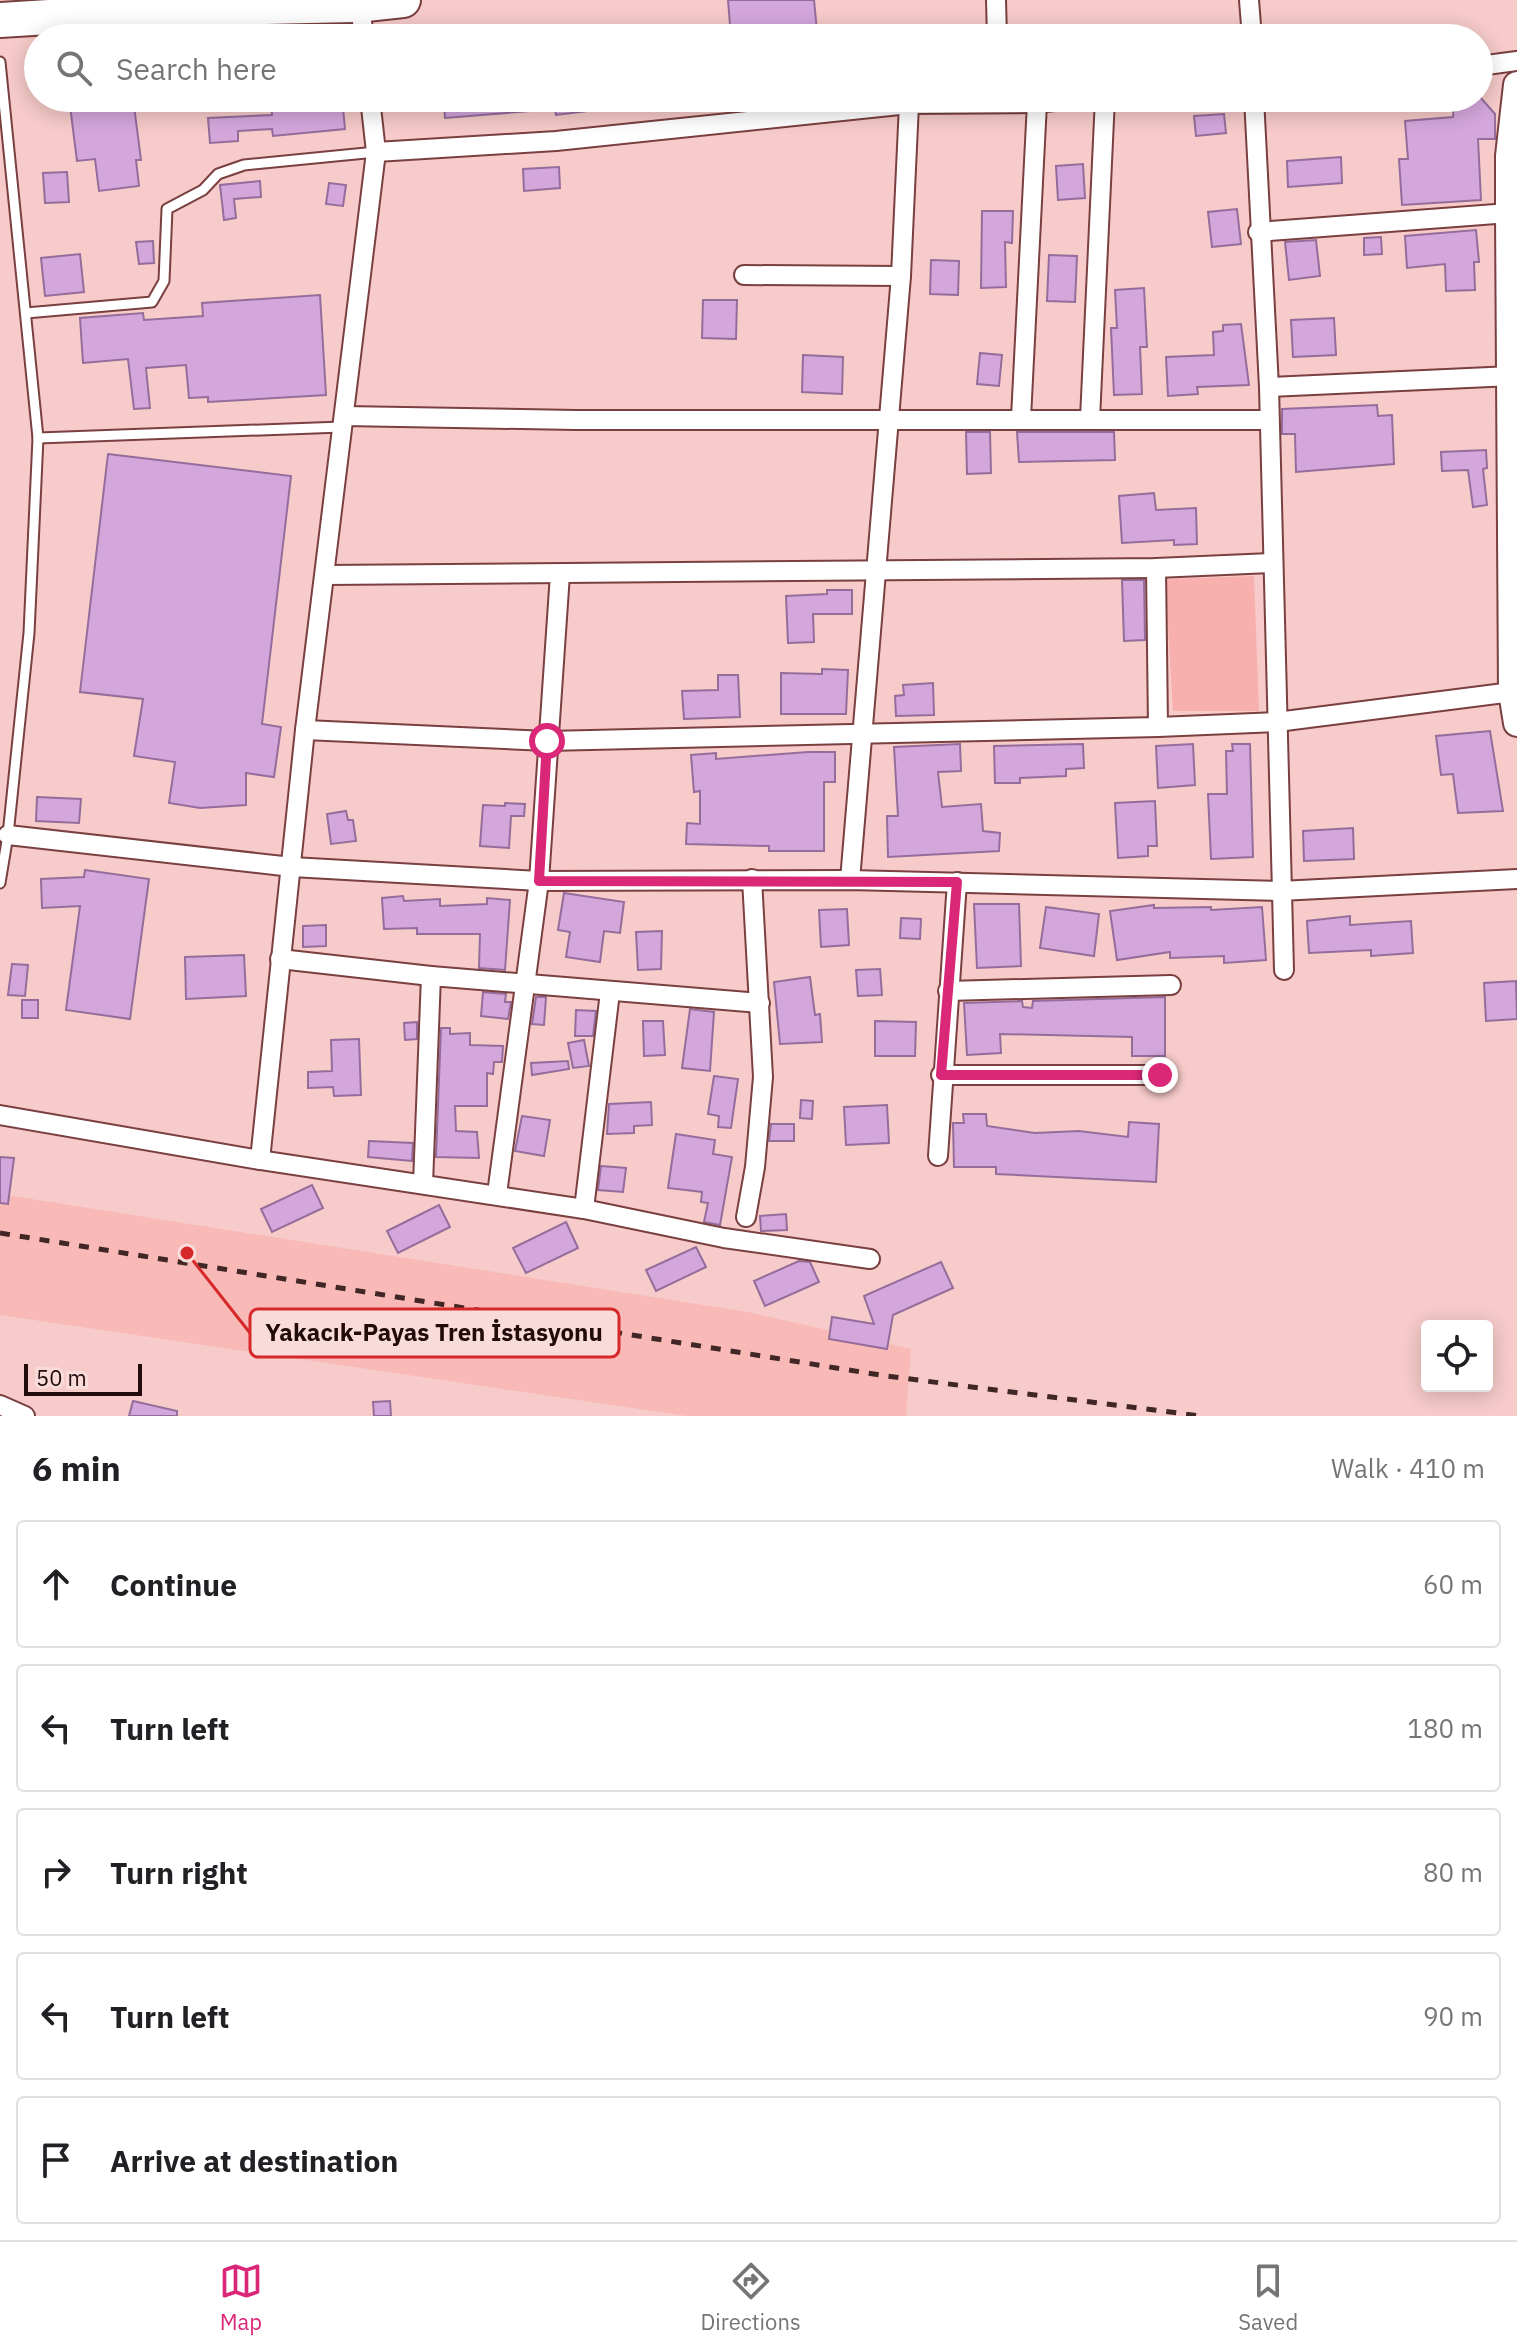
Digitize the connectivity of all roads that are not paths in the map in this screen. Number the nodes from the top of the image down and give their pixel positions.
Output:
1 (403, 0) edge
2 (996, 0) edge
3 (1249, 0) edge
4 (359, 9) edge
5 (0, 20) edge
6 (997, 24) edge
7 (1251, 24) edge
8 (1517, 61) edge
9 (0, 62) edge
10 (1493, 64) edge
11 (1517, 85) edge
12 (372, 112) edge
13 (833, 112) edge
14 (909, 112) edge
15 (1037, 112) edge
16 (1104, 112) edge
17 (1254, 112) edge
18 (376, 152) junction
19 (1509, 213) junction
20 (1258, 232) junction
21 (744, 275) dead end
22 (901, 276) junction
23 (1514, 292) edge
24 (26, 313) junction
25 (1512, 376) junction
26 (1269, 387) junction
27 (1021, 418) junction
28 (888, 419) junction
29 (1090, 419) junction
30 (1268, 420) junction
31 (344, 421) junction
32 (38, 438) junction
33 (1271, 563) junction
34 (1156, 568) junction
35 (874, 571) junction
36 (560, 574) junction
37 (325, 575) junction
38 (1512, 692) junction
39 (1277, 722) junction
40 (1517, 723) edge
41 (1158, 727) junction
42 (305, 730) junction
43 (860, 735) junction
44 (547, 741) junction
45 (8, 835) junction
46 (292, 867) junction
47 (752, 879) junction
48 (1517, 879) edge
49 (850, 880) junction
50 (539, 881) junction
51 (957, 882) junction
52 (0, 883) edge
53 (1280, 891) junction
54 (280, 959) junction
55 (1284, 970) dead end
56 (431, 976) junction
57 (526, 985) junction
58 (1171, 985) dead end
59 (948, 991) junction
60 (610, 992) junction
61 (760, 1003) junction
62 (941, 1075) junction
63 (1160, 1075) dead end
64 (0, 1115) edge
65 (938, 1156) dead end
66 (260, 1160) junction
67 (423, 1184) junction
68 (497, 1194) junction
69 (584, 1209) junction
70 (746, 1217) dead end
71 (870, 1259) dead end
72 (0, 1405) edge
73 (25, 1416) edge

1 - 4 highway
2 - 6 street
3 - 7 street
4 - 5 highway
8 - 10 street
9 - 24 lane
11 - 19 street
12 - 18 street
13 - 18 street
14 - 22 street
15 - 27 street
16 - 29 street
17 - 20 street
18 - 24 lane
18 - 31 street
19 - 20 street
19 - 23 street
20 - 26 street
21 - 22 street
22 - 28 street
23 - 25 street
24 - 32 lane
25 - 26 street
25 - 38 street
26 - 30 street
27 - 28 street
27 - 29 street
28 - 31 street
28 - 35 street
29 - 30 street
30 - 33 street
31 - 32 lane
31 - 37 street
32 - 45 lane
33 - 34 street
33 - 39 street
34 - 35 street
34 - 41 street
35 - 36 street
35 - 43 street
36 - 37 street
36 - 44 street
37 - 42 street
38 - 39 street
38 - 40 street
39 - 41 street
39 - 53 street
41 - 43 street
42 - 44 street
42 - 46 street
43 - 44 street
43 - 49 street
44 - 50 street
45 - 46 street
45 - 52 lane
46 - 50 street
46 - 54 street
47 - 49 street
47 - 50 street
47 - 61 street
48 - 53 street
49 - 51 street
50 - 57 street
51 - 53 street
51 - 59 street
53 - 55 street
54 - 56 street
54 - 66 street
56 - 57 street
56 - 67 street
57 - 60 street
57 - 68 street
58 - 59 street
59 - 62 street
60 - 61 street
60 - 69 street
61 - 70 street
62 - 63 street
62 - 65 street
64 - 66 street
66 - 67 street
67 - 68 street
68 - 69 street
69 - 71 street
72 - 73 street

